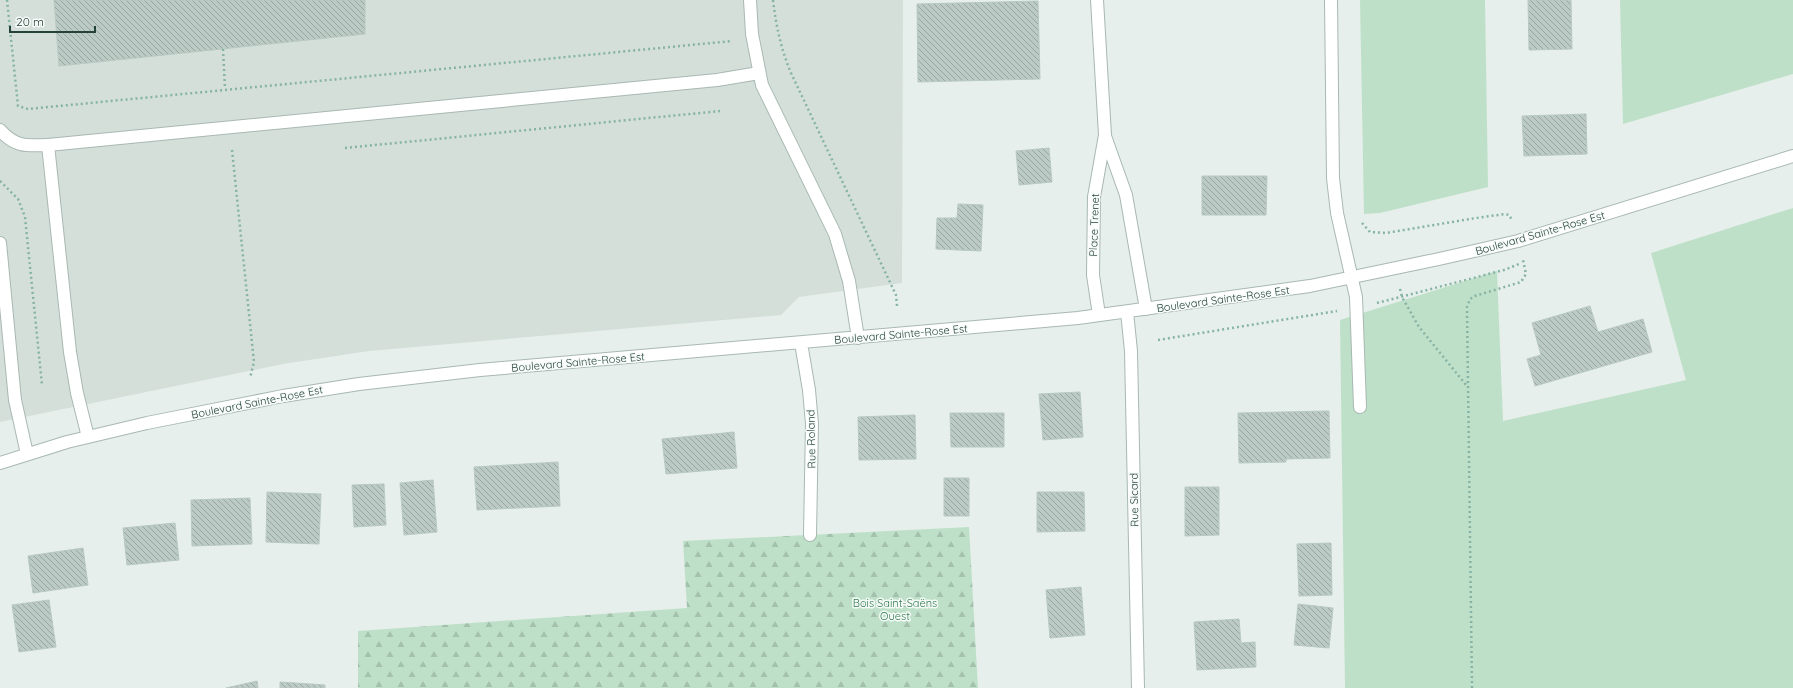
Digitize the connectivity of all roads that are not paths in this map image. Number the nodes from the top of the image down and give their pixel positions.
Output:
1 (750, 0) edge
2 (1097, 0) edge
3 (1331, 0) edge
4 (759, 73) junction
5 (0, 130) edge
6 (1105, 135) junction
7 (48, 145) junction
8 (1793, 156) edge
9 (0, 243) edge
10 (1353, 278) junction
11 (1146, 309) junction
12 (1127, 312) junction
13 (1100, 316) junction
14 (858, 338) junction
15 (801, 343) junction
16 (1360, 407) dead end
17 (88, 437) junction
18 (27, 454) junction
19 (0, 463) edge
20 (810, 535) dead end
21 (1138, 688) edge

1 - 4 street
2 - 6 street, Place Trenet
3 - 10 street
4 - 7 street
4 - 14 street
5 - 7 street
6 - 11 street, Place Trenet
6 - 13 street, Place Trenet
7 - 17 street
8 - 10 street, Boulevard Sainte-Rose Est
9 - 18 street
10 - 11 street, Boulevard Sainte-Rose Est
10 - 16 street
11 - 12 street, Boulevard Sainte-Rose Est
12 - 13 street, Boulevard Sainte-Rose Est
12 - 21 street, Rue Sicard
13 - 14 street, Boulevard Sainte-Rose Est
14 - 15 street, Boulevard Sainte-Rose Est
15 - 17 street, Boulevard Sainte-Rose Est
15 - 20 street, Rue Roland
17 - 18 street, Boulevard Sainte-Rose Est
18 - 19 street, Boulevard Sainte-Rose Est

